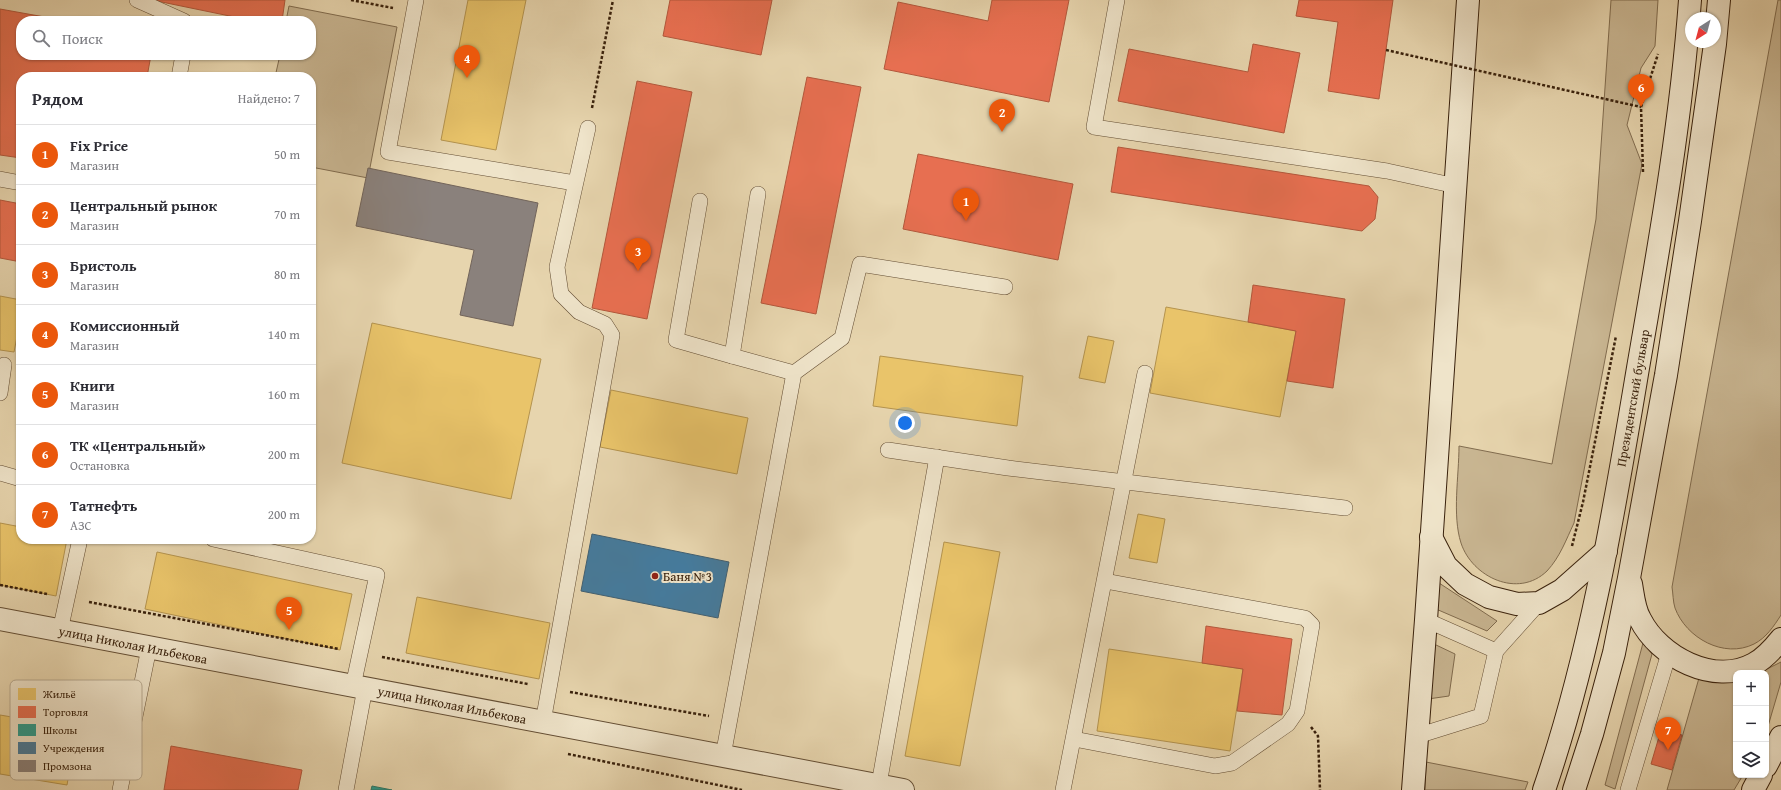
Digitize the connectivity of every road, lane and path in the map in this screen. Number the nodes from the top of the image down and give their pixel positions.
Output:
1 (137, 0) edge
2 (351, 0) edge
3 (613, 0) edge
4 (1117, 0) edge
5 (1468, 0) edge
6 (1690, 0) edge
7 (1719, 0) edge
8 (414, 6) edge
9 (173, 16) edge
10 (1660, 48) dead end
11 (1386, 50) dead end
12 (182, 60) edge
13 (180, 72) edge
14 (1640, 107) junction
15 (588, 128) joint
16 (1643, 177) dead end
17 (0, 179) edge
18 (16, 182) edge
19 (575, 183) junction
20 (1456, 186) junction
21 (758, 194) dead end
22 (700, 201) dead end
23 (1005, 287) dead end
24 (1617, 332) dead end
25 (732, 356) junction
26 (4, 366) dead end
27 (794, 373) junction
28 (1145, 373) dead end
29 (0, 394) edge
30 (888, 450) dead end
31 (937, 457) junction
32 (0, 473) edge
33 (16, 478) edge
34 (1124, 482) junction
35 (1345, 508) dead end
36 (1431, 536) junction
37 (79, 544) edge
38 (236, 544) edge
39 (1606, 551) junction
40 (1571, 554) dead end
41 (1629, 578) junction
42 (1104, 581) junction
43 (1539, 602) junction
44 (0, 619) edge
45 (1426, 620) junction
46 (60, 631) junction
47 (1781, 639) edge
48 (149, 648) junction
49 (1496, 651) junction
50 (1669, 653) junction
51 (142, 682) edge
52 (359, 687) junction
53 (1297, 711) junction
54 (544, 722) junction
55 (1416, 736) junction
56 (1781, 737) edge
57 (1074, 739) junction
58 (723, 756) junction
59 (1769, 760) edge
60 (1759, 778) edge
61 (122, 780) edge
62 (878, 788) edge
63 (120, 790) edge
64 (346, 790) edge
65 (903, 790) edge
66 (1063, 790) edge
67 (1320, 790) edge
68 (1413, 790) edge
69 (1544, 790) edge
70 (1574, 790) edge
71 (1628, 790) edge
72 (1753, 790) edge

1 - 9 lane
2 - 8 path
3 - 15 path
4 - 20 lane
5 - 20 main road
6 - 39 main road, Президентский бульвар
7 - 41 main road
8 - 19 lane
10 - 14 path
11 - 14 path, bridge
12 - 13 lane
14 - 16 path
15 - 19 lane
17 - 18 lane
19 - 54 lane
20 - 36 main road
21 - 25 lane
22 - 25 lane
23 - 27 lane
24 - 40 path
25 - 27 lane
26 - 29 lane
27 - 58 lane
28 - 34 lane
30 - 31 lane
31 - 34 lane
31 - 62 lane
32 - 33 lane
34 - 35 lane
34 - 42 lane
36 - 43 main road
36 - 45 main road
37 - 46 lane
38 - 52 lane
39 - 43 main road
39 - 69 main road, Президентский бульвар
41 - 50 main road
41 - 70 main road
42 - 53 lane
42 - 57 lane
43 - 49 lane
44 - 46 main road, улица Николая Ильбекова
45 - 49 lane
45 - 55 main road
46 - 48 main road, улица Николая Ильбекова
47 - 50 main road
48 - 51 lane
48 - 52 main road, улица Николая Ильбекова
49 - 55 lane
50 - 71 lane
52 - 54 main road, улица Николая Ильбекова
52 - 64 lane
53 - 57 lane
53 - 67 path
54 - 58 main road, улица Николая Ильбекова
55 - 68 main road
56 - 59 main road
57 - 66 lane
58 - 62 main road, улица Николая Ильбекова
60 - 72 main road
61 - 63 lane
62 - 65 main road, улица Николая Ильбекова

